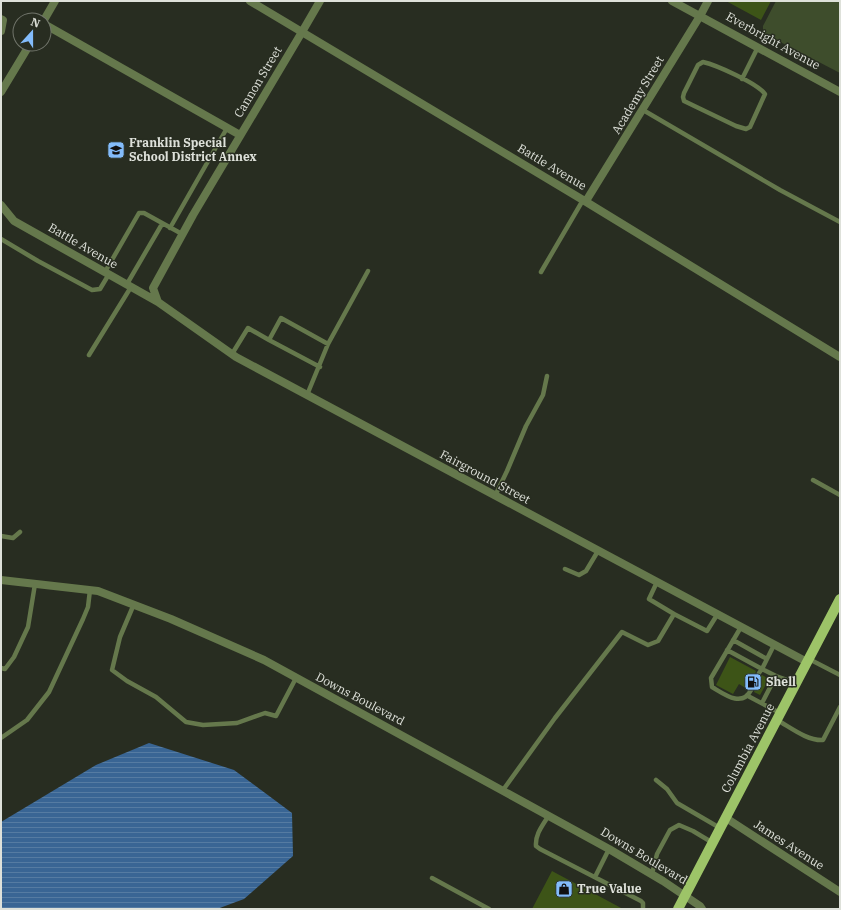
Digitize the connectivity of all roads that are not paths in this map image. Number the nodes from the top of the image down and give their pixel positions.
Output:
1 (55, 1) edge
2 (250, 1) edge
3 (320, 1) edge
4 (672, 1) edge
5 (708, 1) edge
6 (49, 12) edge
7 (700, 16) junction
8 (1, 19) edge
9 (52, 29) edge
10 (1, 31) edge
11 (302, 32) junction
12 (758, 47) junction
13 (25, 52) edge
14 (742, 79) junction
15 (1, 92) edge
16 (840, 92) edge
17 (643, 110) junction
18 (227, 128) junction
19 (240, 135) junction
20 (585, 201) junction
21 (1, 205) edge
22 (840, 222) edge
23 (162, 224) junction
24 (170, 228) junction
25 (182, 234) junction
26 (1, 239) edge
27 (368, 271) dead end
28 (541, 272) dead end
29 (107, 273) junction
30 (129, 286) junction
31 (158, 302) junction
32 (269, 340) junction
33 (328, 344) junction
34 (232, 354) junction
35 (89, 355) dead end
36 (840, 357) edge
37 (320, 367) junction
38 (547, 376) dead end
39 (307, 395) junction
40 (813, 480) dead end
41 (840, 495) edge
42 (495, 496) junction
43 (20, 532) dead end
44 (1, 536) edge
45 (598, 551) junction
46 (565, 569) dead end
47 (1, 580) edge
48 (657, 582) junction
49 (35, 584) junction
50 (90, 590) junction
51 (840, 599) edge
52 (134, 604) junction
53 (674, 614) junction
54 (717, 615) junction
55 (741, 627) junction
56 (733, 640) junction
57 (774, 645) junction
58 (727, 650) junction
59 (767, 659) junction
60 (808, 661) junction
61 (1, 668) edge
62 (761, 671) junction
63 (840, 675) edge
64 (776, 676) junction
65 (296, 678) junction
66 (796, 683) junction
67 (751, 690) dead end
68 (748, 696) junction
69 (762, 703) junction
70 (840, 707) edge
71 (779, 716) junction
72 (1, 738) edge
73 (656, 780) dead end
74 (503, 790) junction
75 (549, 815) junction
76 (726, 818) junction
77 (720, 828) junction
78 (713, 843) junction
79 (609, 849) junction
80 (652, 874) junction
81 (595, 877) junction
82 (432, 878) dead end
83 (840, 892) edge
84 (686, 896) junction
85 (489, 909) edge
86 (643, 909) edge
87 (678, 909) edge
88 (702, 909) edge

1 - 6 street
2 - 11 street, Battle Avenue
3 - 11 street, Cannon Street
4 - 7 street, Everbright Avenue
5 - 7 street, Academy Street
7 - 12 street, Everbright Avenue
7 - 17 street, Academy Street
8 - 10 street
9 - 18 street
11 - 19 street, Cannon Street
11 - 20 street, Battle Avenue
12 - 14 lane
12 - 16 street, Everbright Avenue
13 - 15 street
14 - 14 lane
17 - 20 street, Academy Street
17 - 22 lane
18 - 19 street
18 - 24 lane
19 - 25 street, Cannon Street
20 - 28 lane
20 - 36 street, Battle Avenue
21 - 29 street, Battle Avenue
23 - 24 lane
23 - 29 lane
23 - 30 lane
24 - 25 lane
25 - 31 street, Cannon Street
26 - 29 lane
27 - 33 lane
29 - 30 street, Battle Avenue
30 - 31 street, Battle Avenue
30 - 35 lane
31 - 34 street, Fairground Street
32 - 33 lane
32 - 34 lane
32 - 37 lane
33 - 37 lane
34 - 39 street, Fairground Street
37 - 39 lane
38 - 42 lane
39 - 42 street, Fairground Street
40 - 41 lane
42 - 45 street, Fairground Street
43 - 44 lane
45 - 46 lane
45 - 48 street, Fairground Street
47 - 49 street, Downs Boulevard
48 - 53 lane
48 - 54 street, Fairground Street
49 - 50 street, Downs Boulevard
49 - 61 lane
50 - 52 street, Downs Boulevard
50 - 72 lane
51 - 60 main road, Columbia Avenue
52 - 65 street, Downs Boulevard
52 - 65 lane
53 - 54 lane
53 - 74 lane
54 - 55 street, Fairground Street
55 - 56 lane
55 - 57 street, Fairground Street
56 - 58 lane
56 - 59 lane
57 - 59 lane
57 - 60 street, Fairground Street
58 - 62 lane
58 - 68 lane
59 - 62 lane
60 - 63 lane
60 - 66 main road, Columbia Avenue
62 - 64 lane
64 - 66 lane
64 - 69 lane
65 - 74 street, Downs Boulevard
66 - 71 main road, Columbia Avenue
67 - 68 lane
68 - 69 lane
69 - 71 lane
70 - 71 lane
71 - 76 main road, Columbia Avenue
73 - 77 lane
74 - 75 street, Downs Boulevard
75 - 79 street, Downs Boulevard
75 - 81 lane
76 - 77 main road, Columbia Avenue
76 - 83 street, James Avenue
77 - 78 main road, Columbia Avenue
78 - 80 lane
78 - 84 main road, Columbia Avenue
79 - 80 street, Downs Boulevard
79 - 81 lane
80 - 84 street, Downs Boulevard
81 - 86 lane
82 - 85 lane
84 - 87 main road, Columbia Avenue
84 - 88 street, Downs Boulevard

